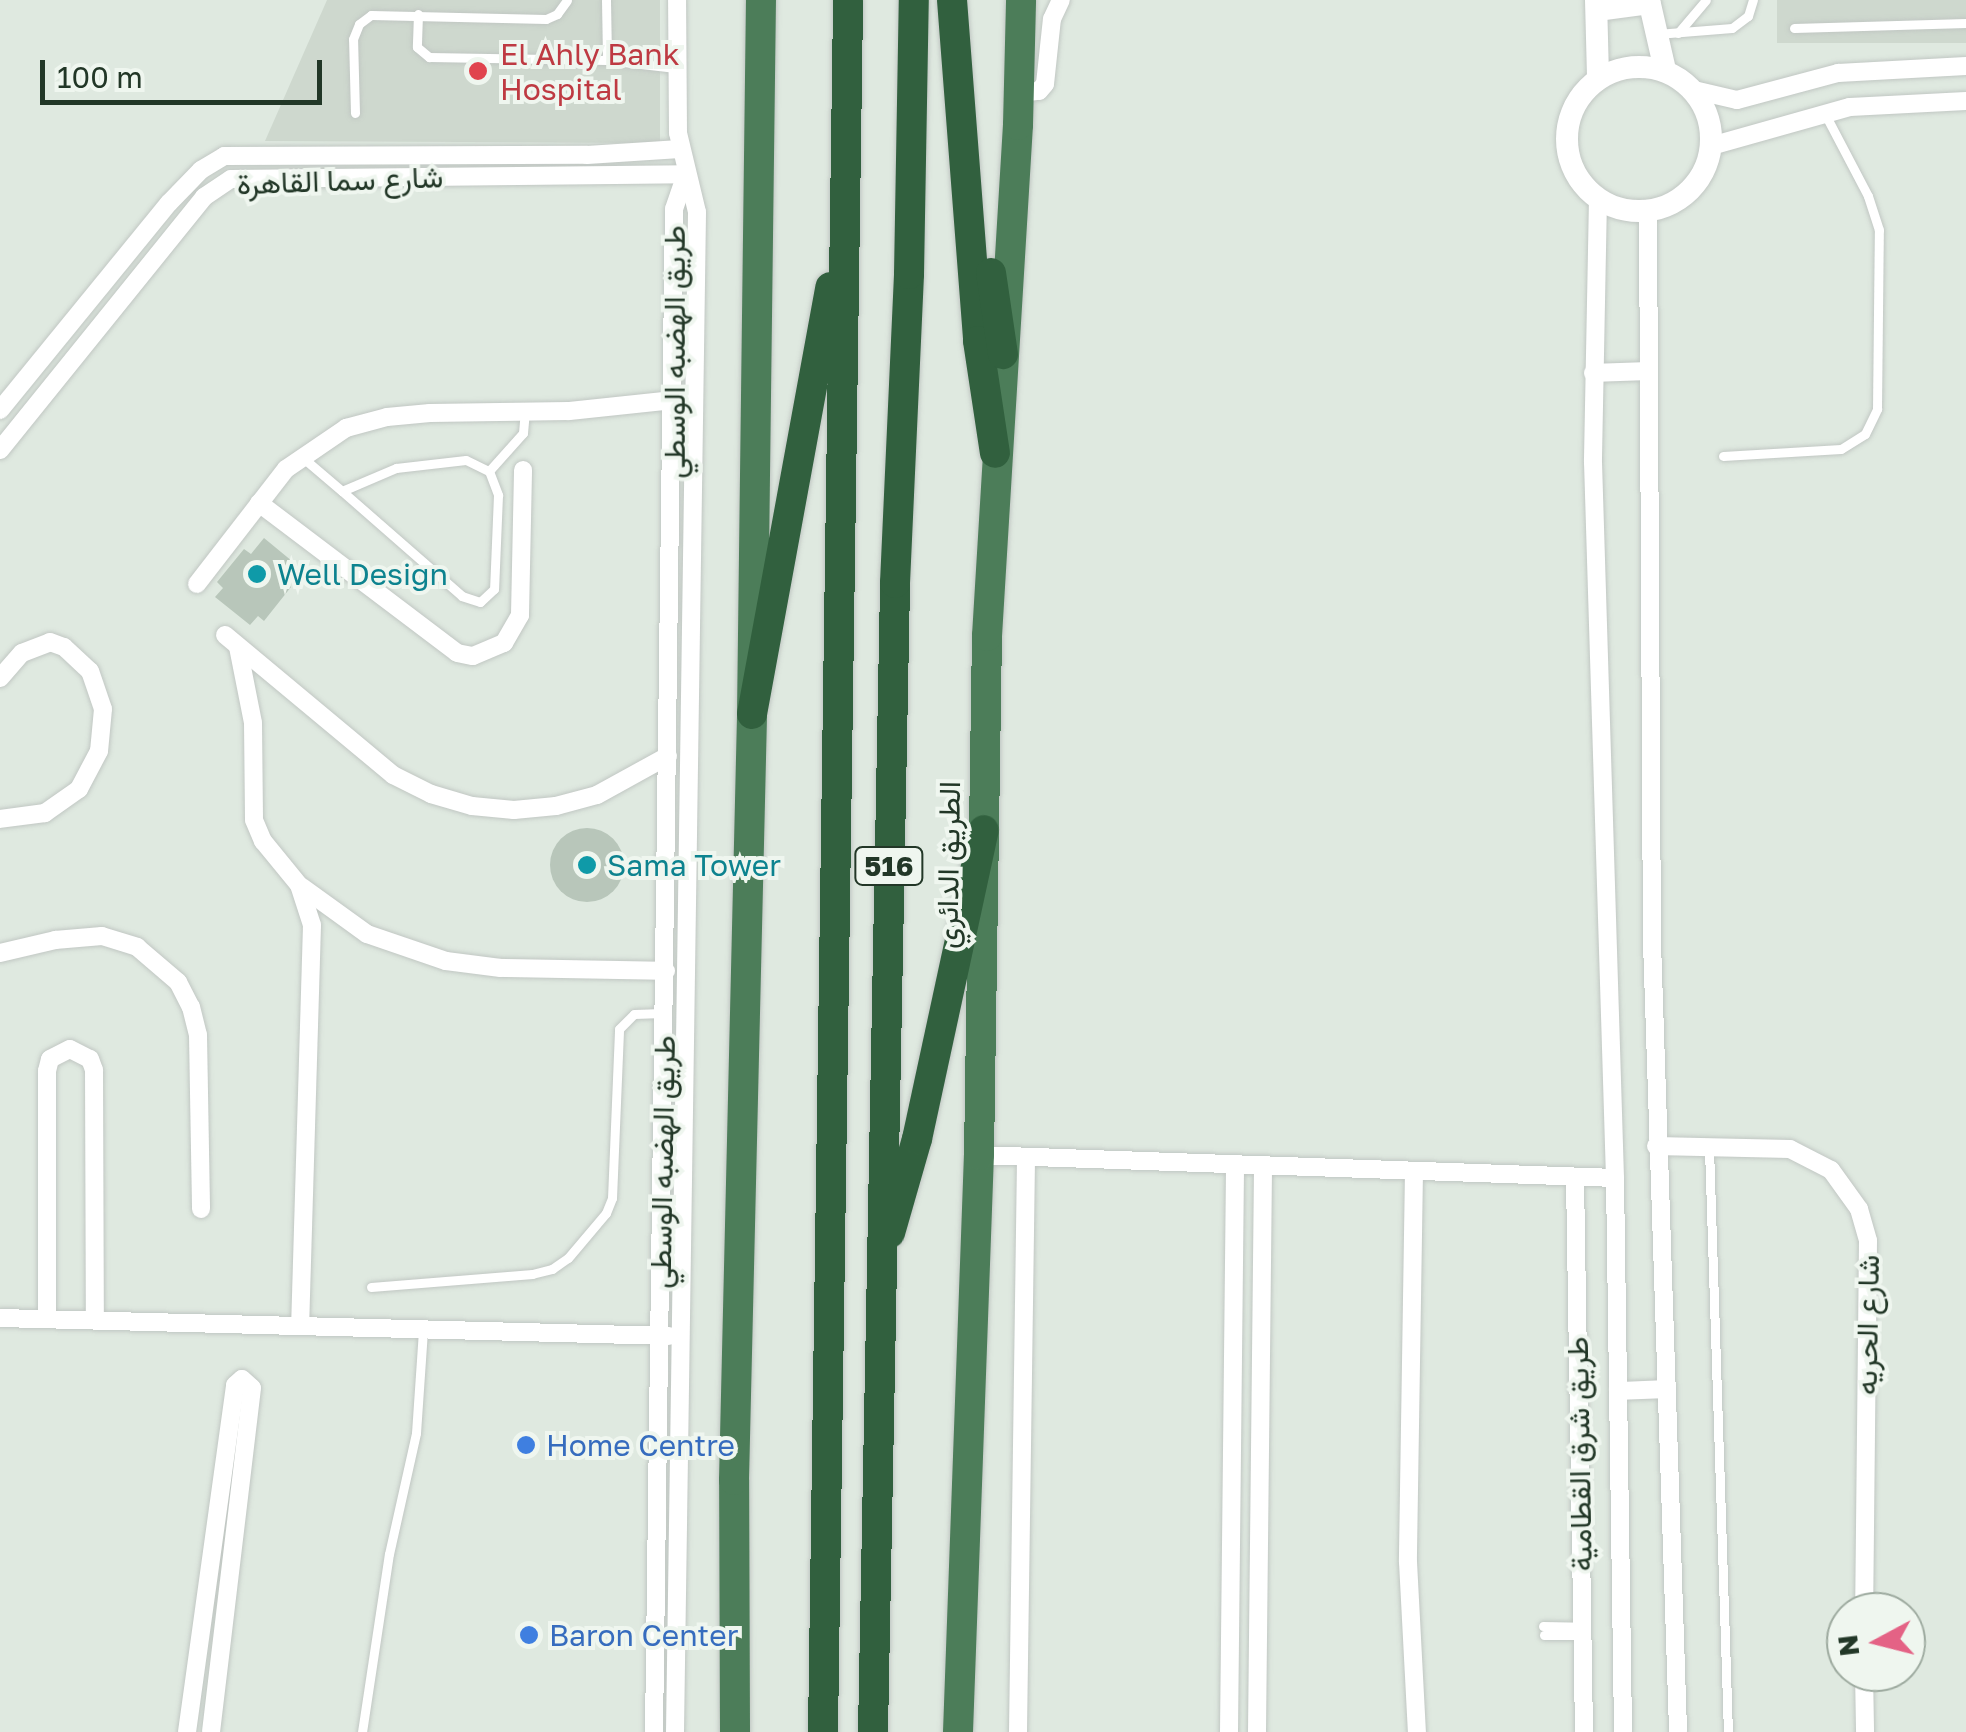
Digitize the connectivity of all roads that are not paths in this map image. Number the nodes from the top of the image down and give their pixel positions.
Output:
1 (398, 0) edge
2 (566, 0) edge
3 (606, 0) edge
4 (677, 0) edge
5 (761, 0) edge
6 (848, 0) edge
7 (914, 0) edge
8 (952, 0) edge
9 (1021, 0) edge
10 (1061, 0) edge
11 (1694, 0) edge
12 (1706, 0) edge
13 (1753, 0) edge
14 (1650, 2) edge
15 (1597, 5) edge
16 (398, 14) junction
17 (418, 14) junction
18 (1695, 14) junction
19 (1966, 23) edge
20 (1794, 28) dead end
21 (1678, 33) junction
22 (1654, 34) junction
23 (607, 60) junction
24 (1966, 66) edge
25 (676, 68) junction
26 (1665, 70) junction
27 (1598, 79) junction
28 (1694, 90) junction
29 (1018, 93) junction
30 (960, 94) junction
31 (1966, 101) edge
32 (1824, 112) junction
33 (355, 113) dead end
34 (1712, 146) junction
35 (680, 149) junction
36 (251, 154) junction
37 (587, 154) junction
38 (686, 174) junction
39 (587, 176) junction
40 (253, 177) junction
41 (1598, 198) junction
42 (846, 200) junction
43 (1648, 211) junction
44 (1003, 354) junction
45 (1647, 371) junction
46 (1593, 372) junction
47 (684, 400) junction
48 (0, 410) edge
49 (525, 412) junction
50 (0, 450) edge
51 (995, 452) junction
52 (300, 456) junction
53 (1723, 456) dead end
54 (523, 470) dead end
55 (489, 472) junction
56 (342, 491) junction
57 (258, 503) junction
58 (197, 584) dead end
59 (0, 678) edge
60 (752, 714) junction
61 (668, 756) junction
62 (0, 819) edge
63 (984, 830) junction
64 (667, 872) junction
65 (688, 872) junction
66 (299, 885) junction
67 (0, 953) edge
68 (666, 971) junction
69 (664, 1013) junction
70 (1656, 1146) junction
71 (1709, 1146) junction
72 (978, 1156) junction
73 (1026, 1157) junction
74 (1235, 1165) junction
75 (1262, 1166) junction
76 (1414, 1171) junction
77 (1574, 1177) junction
78 (1614, 1178) junction
79 (200, 1209) dead end
80 (880, 1260) junction
81 (370, 1286) dead end
82 (0, 1318) edge
83 (47, 1319) junction
84 (95, 1320) junction
85 (300, 1324) junction
86 (1234, 1326) junction
87 (1261, 1327) junction
88 (423, 1328) junction
89 (658, 1336) junction
90 (679, 1336) junction
91 (1665, 1389) junction
92 (1618, 1392) junction
93 (1230, 1546) junction
94 (1259, 1548) junction
95 (1864, 1592) edge
96 (1544, 1631) dead end
97 (1582, 1631) junction
98 (1864, 1692) edge
99 (186, 1732) edge
100 (211, 1732) edge
101 (362, 1732) edge
102 (654, 1732) edge
103 (674, 1732) edge
104 (735, 1732) edge
105 (823, 1732) edge
106 (874, 1732) edge
107 (958, 1732) edge
108 (1018, 1732) edge
109 (1228, 1732) edge
110 (1257, 1732) edge
111 (1418, 1732) edge
112 (1584, 1732) edge
113 (1623, 1732) edge
114 (1678, 1732) edge
115 (1728, 1732) edge
116 (1865, 1732) edge

1 - 16 lane
2 - 17 lane
3 - 23 lane
4 - 25 street, طريق الهضبه الوسطي
5 - 60 highway, 516
6 - 42 highway, 516
7 - 80 highway, الطريق الدائري / 516
8 - 30 highway, 516
9 - 29 highway, الطريق الدائري / 516
10 - 29 street
11 - 18 lane
12 - 18 lane
13 - 21 lane
14 - 15 street
14 - 22 street
15 - 27 street
16 - 17 lane
16 - 33 lane
17 - 23 lane
18 - 21 lane
19 - 20 lane
21 - 22 lane
22 - 26 street
23 - 25 lane
24 - 28 street
25 - 35 street, طريق الهضبه الوسطي
26 - 27 street
26 - 28 street
27 - 41 street
28 - 34 street
29 - 44 highway, الطريق الدائري / 516
30 - 44 highway, 516
30 - 51 highway, 516
31 - 32 street
32 - 34 street
32 - 53 lane
34 - 43 street
35 - 37 street, شارع سما القاهرة
35 - 38 street, طريق الهضبه الوسطي
36 - 37 street, شارع سما القاهرة
36 - 40 street
36 - 48 street, شارع سما القاهرة
37 - 39 street
38 - 39 street, شارع سما القاهرة
38 - 47 street, طريق الهضبه الوسطي
39 - 40 street, شارع سما القاهرة
40 - 50 street, شارع سما القاهرة
41 - 43 street
41 - 46 street
42 - 60 highway, 516
42 - 105 highway, 516
43 - 45 street
44 - 51 highway, الطريق الدائري / 516
45 - 46 street
45 - 70 street
46 - 78 street
47 - 49 street
47 - 61 street, طريق الهضبه الوسطي
47 - 65 street, طريق الهضبه الوسطي
49 - 52 street
49 - 55 lane
51 - 63 highway, الطريق الدائري / 516
52 - 56 lane
52 - 57 street
54 - 57 street
55 - 56 lane
55 - 56 lane
57 - 58 street
59 - 62 street
60 - 104 highway, 516
61 - 64 street, طريق الهضبه الوسطي
61 - 66 street
63 - 72 highway, الطريق الدائري / 516
63 - 80 highway, 516
64 - 65 street
64 - 68 street, طريق الهضبه الوسطي
65 - 90 street, طريق الهضبه الوسطي
66 - 68 street
66 - 85 street
67 - 79 street
68 - 69 street, طريق الهضبه الوسطي
69 - 81 lane
69 - 89 street, طريق الهضبه الوسطي
70 - 71 street, شارع الحريه
70 - 91 street
71 - 95 street, شارع الحريه
71 - 115 lane
72 - 73 street
72 - 107 highway, الطريق الدائري / 516
73 - 74 street
73 - 108 street
74 - 75 street
74 - 86 street
75 - 76 street
75 - 87 street
76 - 77 street
76 - 111 street
77 - 78 street
77 - 97 street, طريق شرق القطامية
78 - 92 street
80 - 106 highway, الطريق الدائري / 516
82 - 83 street
83 - 84 street
83 - 84 street
84 - 85 street
85 - 88 street
86 - 87 street
86 - 93 street
87 - 94 street
88 - 89 street
88 - 101 lane
89 - 90 street
89 - 102 street, طريق الهضبه الوسطي
90 - 103 street, طريق الهضبه الوسطي
91 - 92 street
91 - 114 street
92 - 113 street
93 - 94 street
93 - 109 street
94 - 110 street
96 - 97 lane
97 - 112 street, طريق شرق القطامية
98 - 116 street
99 - 100 street

